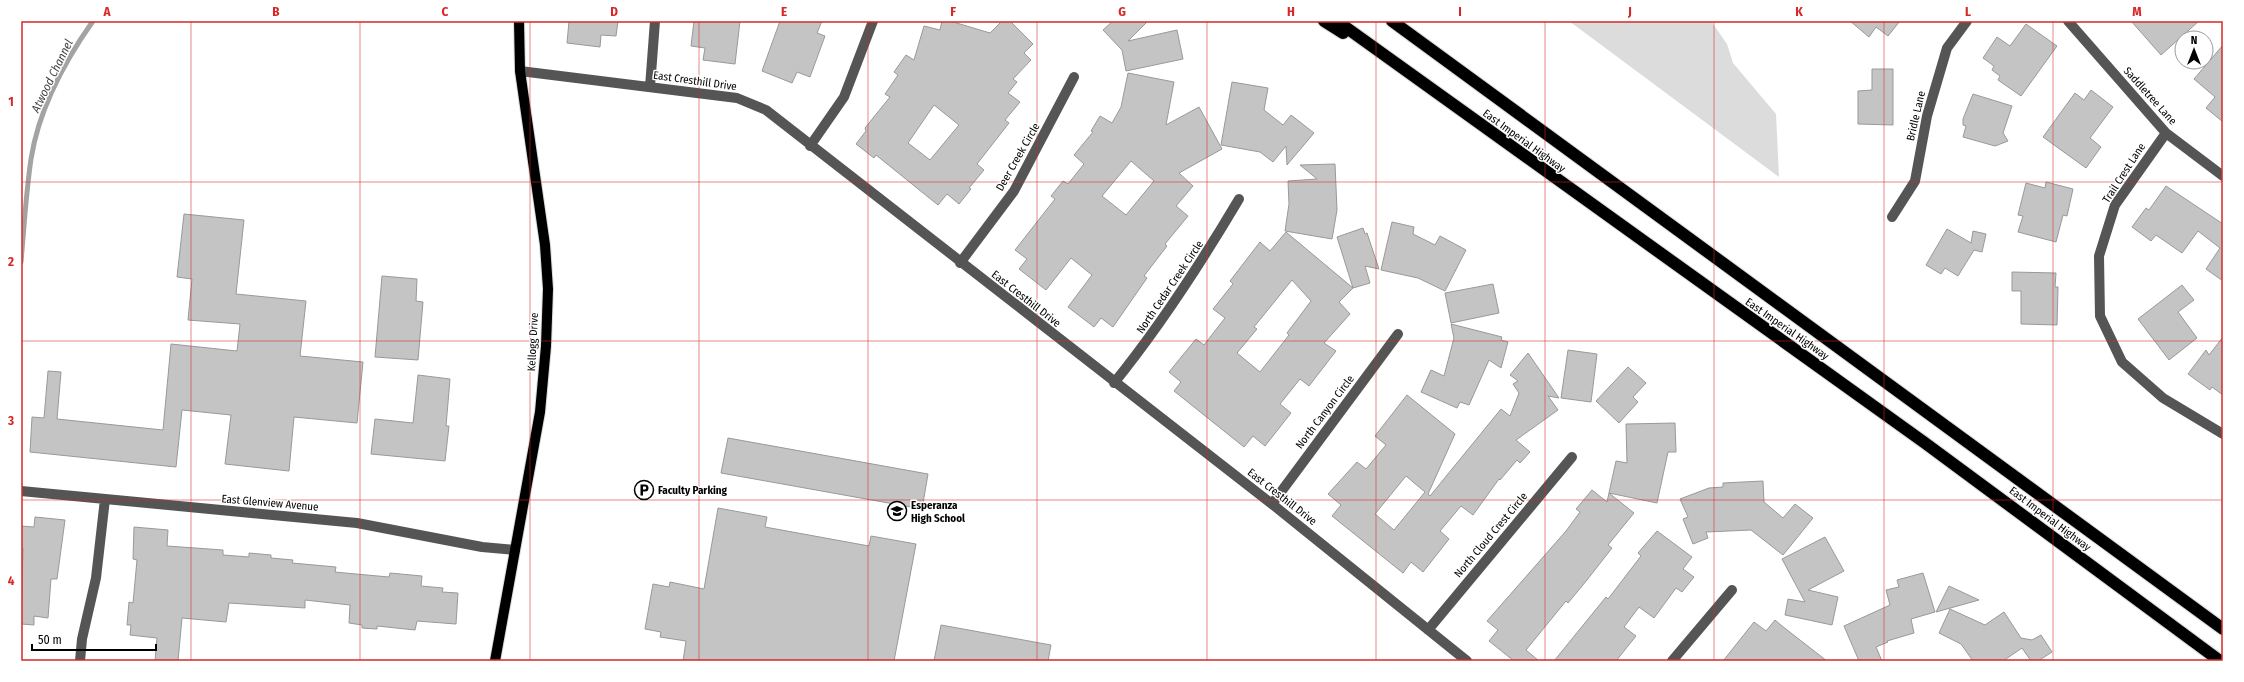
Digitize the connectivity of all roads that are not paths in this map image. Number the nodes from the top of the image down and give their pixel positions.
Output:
1 (519, 21) edge
2 (655, 21) edge
3 (873, 21) edge
4 (1324, 21) edge
5 (1337, 21) edge
6 (1392, 21) edge
7 (1400, 21) edge
8 (1967, 21) edge
9 (2068, 21) edge
10 (1434, 51) junction
11 (520, 71) junction
12 (1074, 77) dead end
13 (1420, 82) junction
14 (650, 87) junction
15 (2166, 133) junction
16 (810, 146) junction
17 (2223, 176) edge
18 (1239, 199) dead end
19 (1892, 217) dead end
20 (960, 263) junction
21 (1398, 334) dead end
22 (1114, 383) junction
23 (2223, 434) edge
24 (1572, 457) dead end
25 (21, 491) edge
26 (105, 500) junction
27 (1272, 504) junction
28 (515, 550) junction
29 (1732, 590) dead end
30 (2223, 629) edge
31 (1428, 630) junction
32 (80, 661) edge
33 (495, 661) edge
34 (1467, 661) edge
35 (1672, 661) edge
36 (2220, 661) edge

1 - 11 main road, Kellogg Drive
2 - 14 street
3 - 16 street
4 - 13 highway
5 - 13 highway, East Imperial Highway
6 - 10 highway, East Imperial Highway
7 - 10 highway
8 - 19 street, Bridle Lane
9 - 15 street, Saddletree Lane
10 - 30 highway, East Imperial Highway
11 - 14 street, East Cresthill Drive
11 - 28 main road, Kellogg Drive
12 - 20 street, Deer Creek Circle
13 - 36 highway, East Imperial Highway
14 - 16 street, East Cresthill Drive
15 - 17 street, Saddletree Lane
15 - 23 street, Trail Crest Lane
16 - 20 street, East Cresthill Drive
18 - 22 street, North Cedar Creek Circle
20 - 22 street, East Cresthill Drive
21 - 27 street, North Canyon Circle
22 - 27 street, East Cresthill Drive
24 - 31 street, North Cloud Crest Circle
25 - 26 street, East Glenview Avenue
26 - 28 street, East Glenview Avenue
26 - 32 street
27 - 31 street, East Cresthill Drive
28 - 33 main road, Kellogg Drive
29 - 35 street
31 - 34 street, East Cresthill Drive

